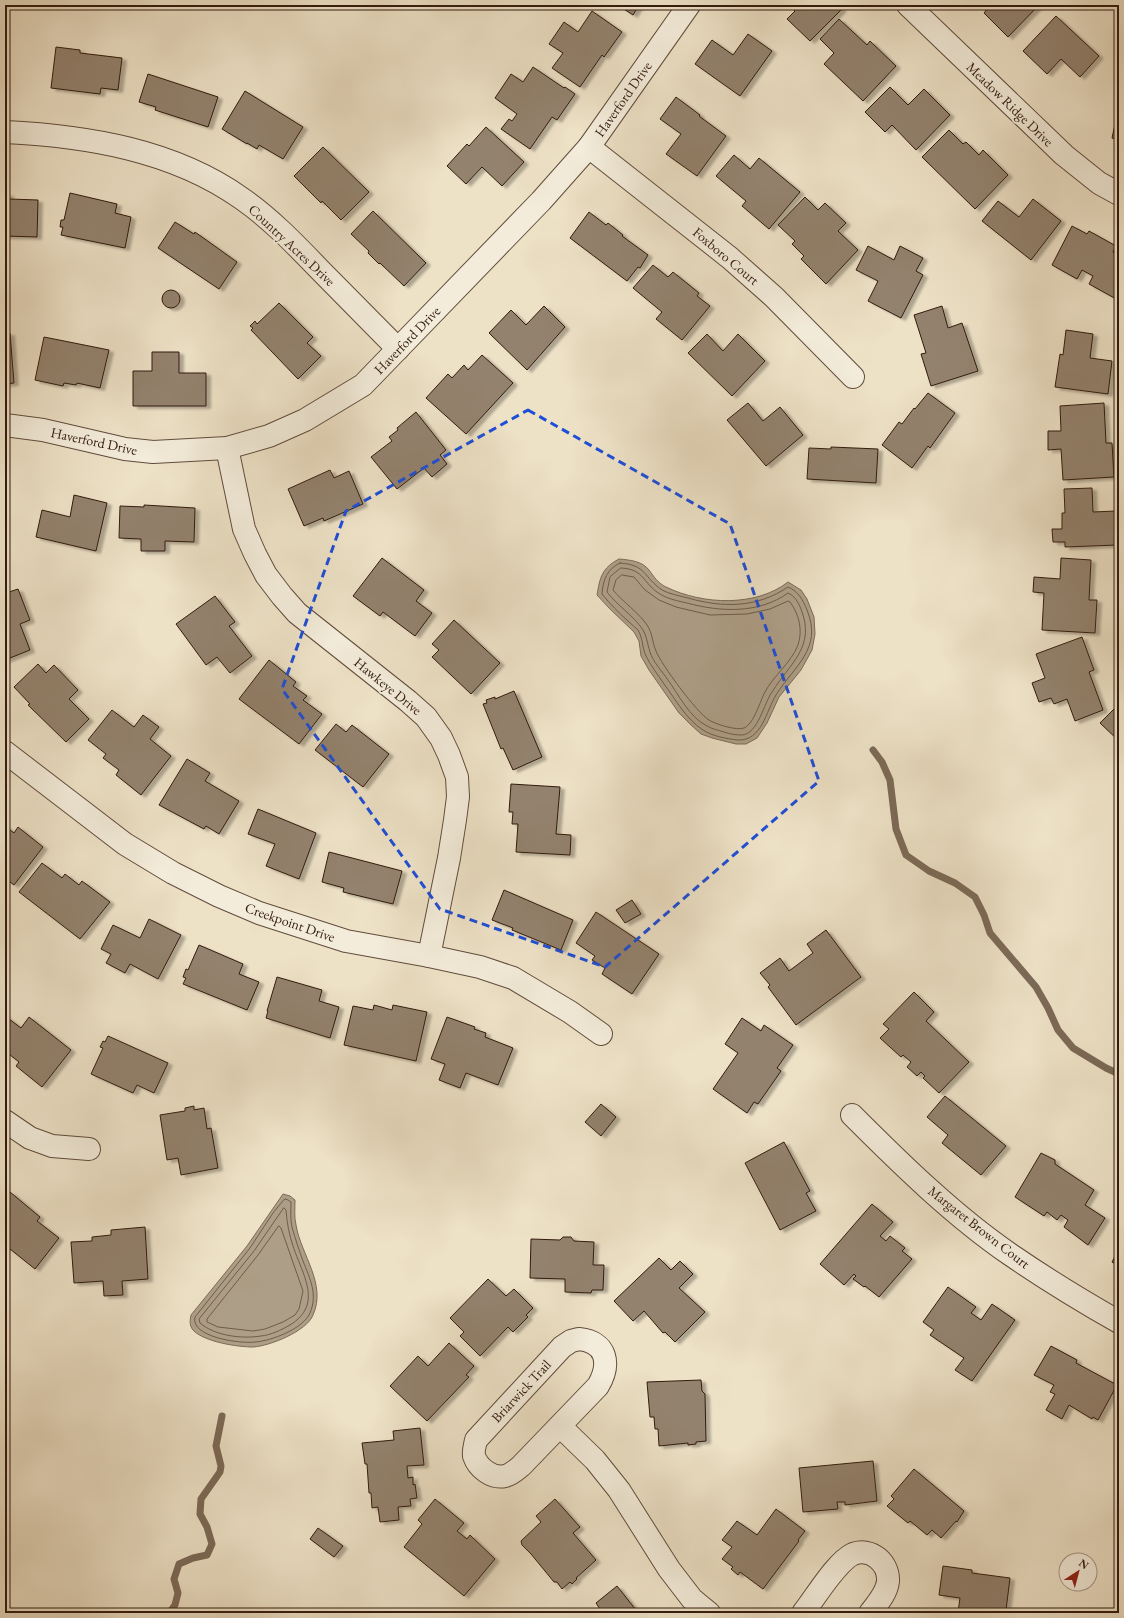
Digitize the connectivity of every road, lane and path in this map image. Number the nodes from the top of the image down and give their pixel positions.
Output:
1 (689, 5) edge
2 (908, 5) edge
3 (5, 132) edge
4 (589, 147) junction
5 (1119, 194) edge
6 (398, 349) junction
7 (853, 377) dead end
8 (5, 424) edge
9 (227, 448) junction
10 (5, 752) edge
11 (429, 956) junction
12 (601, 1034) dead end
13 (852, 1115) dead end
14 (5, 1121) edge
15 (89, 1149) dead end
16 (1119, 1322) edge
17 (560, 1426) junction
18 (709, 1613) edge
19 (803, 1613) edge
20 (870, 1613) edge

1 - 4 street, Haverford Drive
2 - 5 street, Meadow Ridge Drive
3 - 6 street, Country Acres Drive
4 - 6 street, Haverford Drive
4 - 7 street, Foxboro Court
6 - 9 street, Haverford Drive
8 - 9 street, Haverford Drive
9 - 11 street, Hawkeye Drive
10 - 11 street, Creekpoint Drive
11 - 12 street, Creekpoint Drive
13 - 16 street, Margaret Brown Court
14 - 15 street
17 - 17 street, Briarwick Trail
17 - 18 street
19 - 20 street

